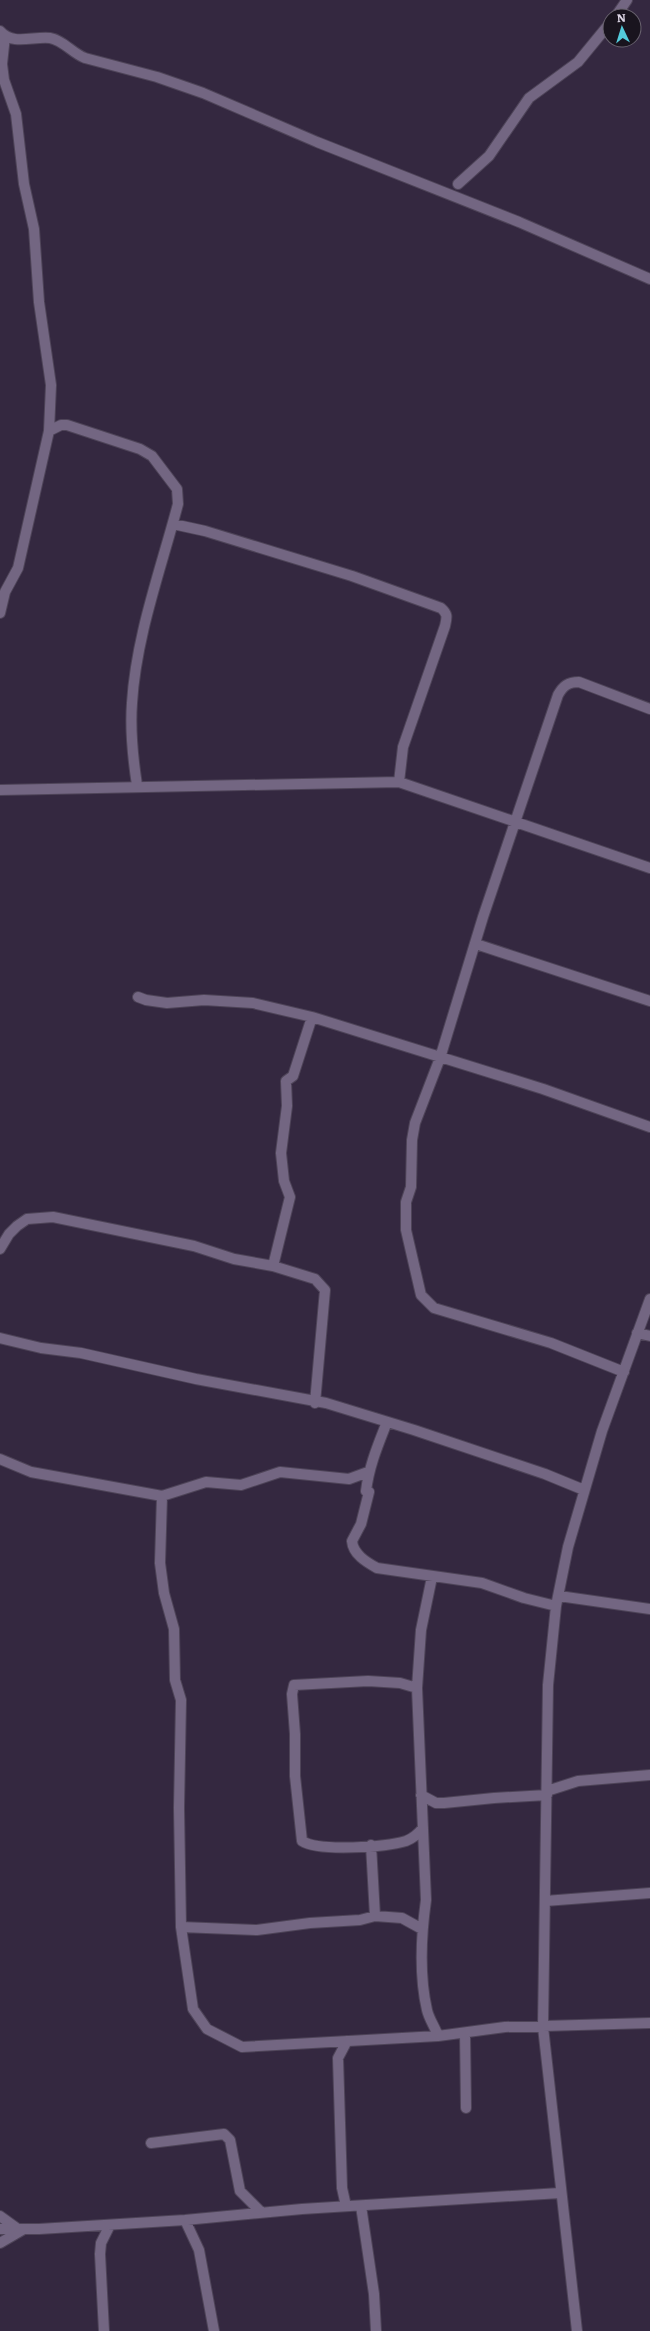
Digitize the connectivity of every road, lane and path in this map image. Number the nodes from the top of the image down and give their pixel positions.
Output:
1 (3, 33) edge
2 (602, 33) edge
3 (458, 184) dead end
4 (650, 279) edge
5 (49, 431) junction
6 (172, 524) junction
7 (0, 613) edge
8 (650, 710) edge
9 (399, 782) junction
10 (137, 785) junction
11 (2, 788) edge
12 (515, 822) junction
13 (650, 868) edge
14 (476, 944) junction
15 (138, 997) dead end
16 (650, 1001) edge
17 (312, 1017) junction
18 (440, 1058) junction
19 (650, 1127) edge
20 (0, 1249) edge
21 (273, 1266) junction
22 (650, 1299) edge
23 (637, 1333) junction
24 (650, 1336) edge
25 (0, 1338) edge
26 (624, 1372) junction
27 (315, 1403) junction
28 (386, 1422) junction
29 (0, 1458) edge
30 (368, 1472) junction
31 (584, 1490) junction
32 (162, 1496) junction
33 (432, 1577) junction
34 (558, 1601) junction
35 (650, 1609) edge
36 (417, 1688) junction
37 (650, 1775) edge
38 (547, 1793) junction
39 (421, 1795) junction
40 (436, 1803) junction
41 (422, 1813) junction
42 (423, 1828) junction
43 (405, 1841) junction
44 (371, 1845) junction
45 (424, 1850) junction
46 (650, 1893) edge
47 (545, 1901) junction
48 (375, 1916) junction
49 (182, 1926) junction
50 (422, 1929) junction
51 (650, 2024) edge
52 (543, 2027) junction
53 (464, 2033) junction
54 (438, 2036) junction
55 (347, 2041) junction
56 (466, 2108) dead end
57 (151, 2143) dead end
58 (560, 2193) junction
59 (346, 2206) junction
60 (361, 2206) junction
61 (261, 2212) junction
62 (0, 2216) edge
63 (185, 2220) junction
64 (110, 2225) junction
65 (0, 2229) edge
66 (21, 2229) junction
67 (0, 2242) edge
68 (104, 2331) edge
69 (214, 2331) edge
70 (376, 2331) edge
71 (577, 2331) edge

1 - 4 street
1 - 5 street
2 - 3 street
5 - 6 street
5 - 7 street
6 - 9 street
6 - 10 street
8 - 12 street
9 - 10 street
9 - 12 street
10 - 11 street
12 - 13 street
12 - 14 street
14 - 16 street
14 - 18 street
15 - 17 street
17 - 18 street
17 - 21 street
18 - 19 street
18 - 26 street
20 - 21 street
21 - 27 street
22 - 23 street
23 - 24 street
23 - 26 street
25 - 27 street
26 - 31 street
27 - 28 street
28 - 30 street
28 - 31 street
29 - 32 street
30 - 32 street
30 - 33 street
31 - 34 street
32 - 49 street
33 - 34 street
33 - 36 street
34 - 35 street
34 - 38 street
36 - 39 street
36 - 44 street
37 - 38 street
38 - 40 street
38 - 47 street
39 - 40 street
39 - 41 street
40 - 41 street
41 - 42 street
42 - 43 street
42 - 45 street
43 - 44 street
43 - 45 street
44 - 48 street
45 - 50 street
46 - 47 street
47 - 52 street
48 - 49 street
48 - 50 street
49 - 55 street
50 - 54 street
51 - 52 street
52 - 53 street
52 - 58 street
53 - 54 street
53 - 56 street
54 - 55 street
55 - 59 street
57 - 61 street
58 - 60 street
58 - 71 street
59 - 60 street
59 - 61 street
60 - 70 street
61 - 63 street
62 - 66 street
63 - 64 street
63 - 69 street
64 - 66 street
64 - 68 street
65 - 66 street
66 - 67 street

